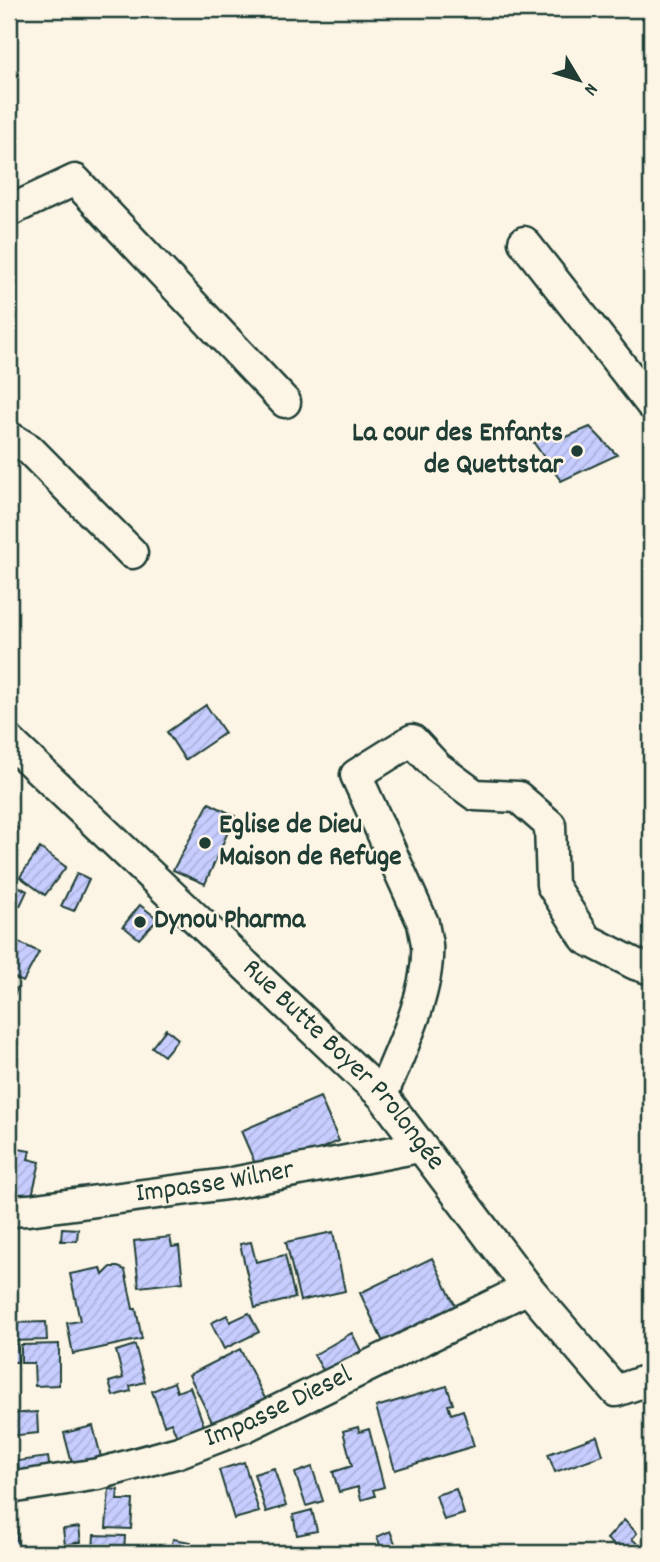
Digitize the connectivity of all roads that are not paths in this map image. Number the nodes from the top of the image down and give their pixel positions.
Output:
1 (9, 211) edge
2 (524, 242) dead end
3 (285, 402) dead end
4 (651, 404) edge
5 (9, 437) edge
6 (132, 553) dead end
7 (9, 741) edge
8 (651, 968) edge
9 (382, 1095) junction
10 (419, 1147) junction
11 (9, 1211) edge
12 (528, 1288) junction
13 (651, 1379) edge
14 (16, 1487) dead end

1 - 3 street
2 - 4 street
5 - 6 street
7 - 9 street, Rue Butte Boyer Prolongée
8 - 9 street
9 - 10 street, Rue Butte Boyer Prolongée
10 - 11 street, Impasse Wilner
10 - 12 street, Rue Butte Boyer Prolongée
12 - 13 street, Rue Butte Boyer Prolongée
12 - 14 street, Impasse Diesel

